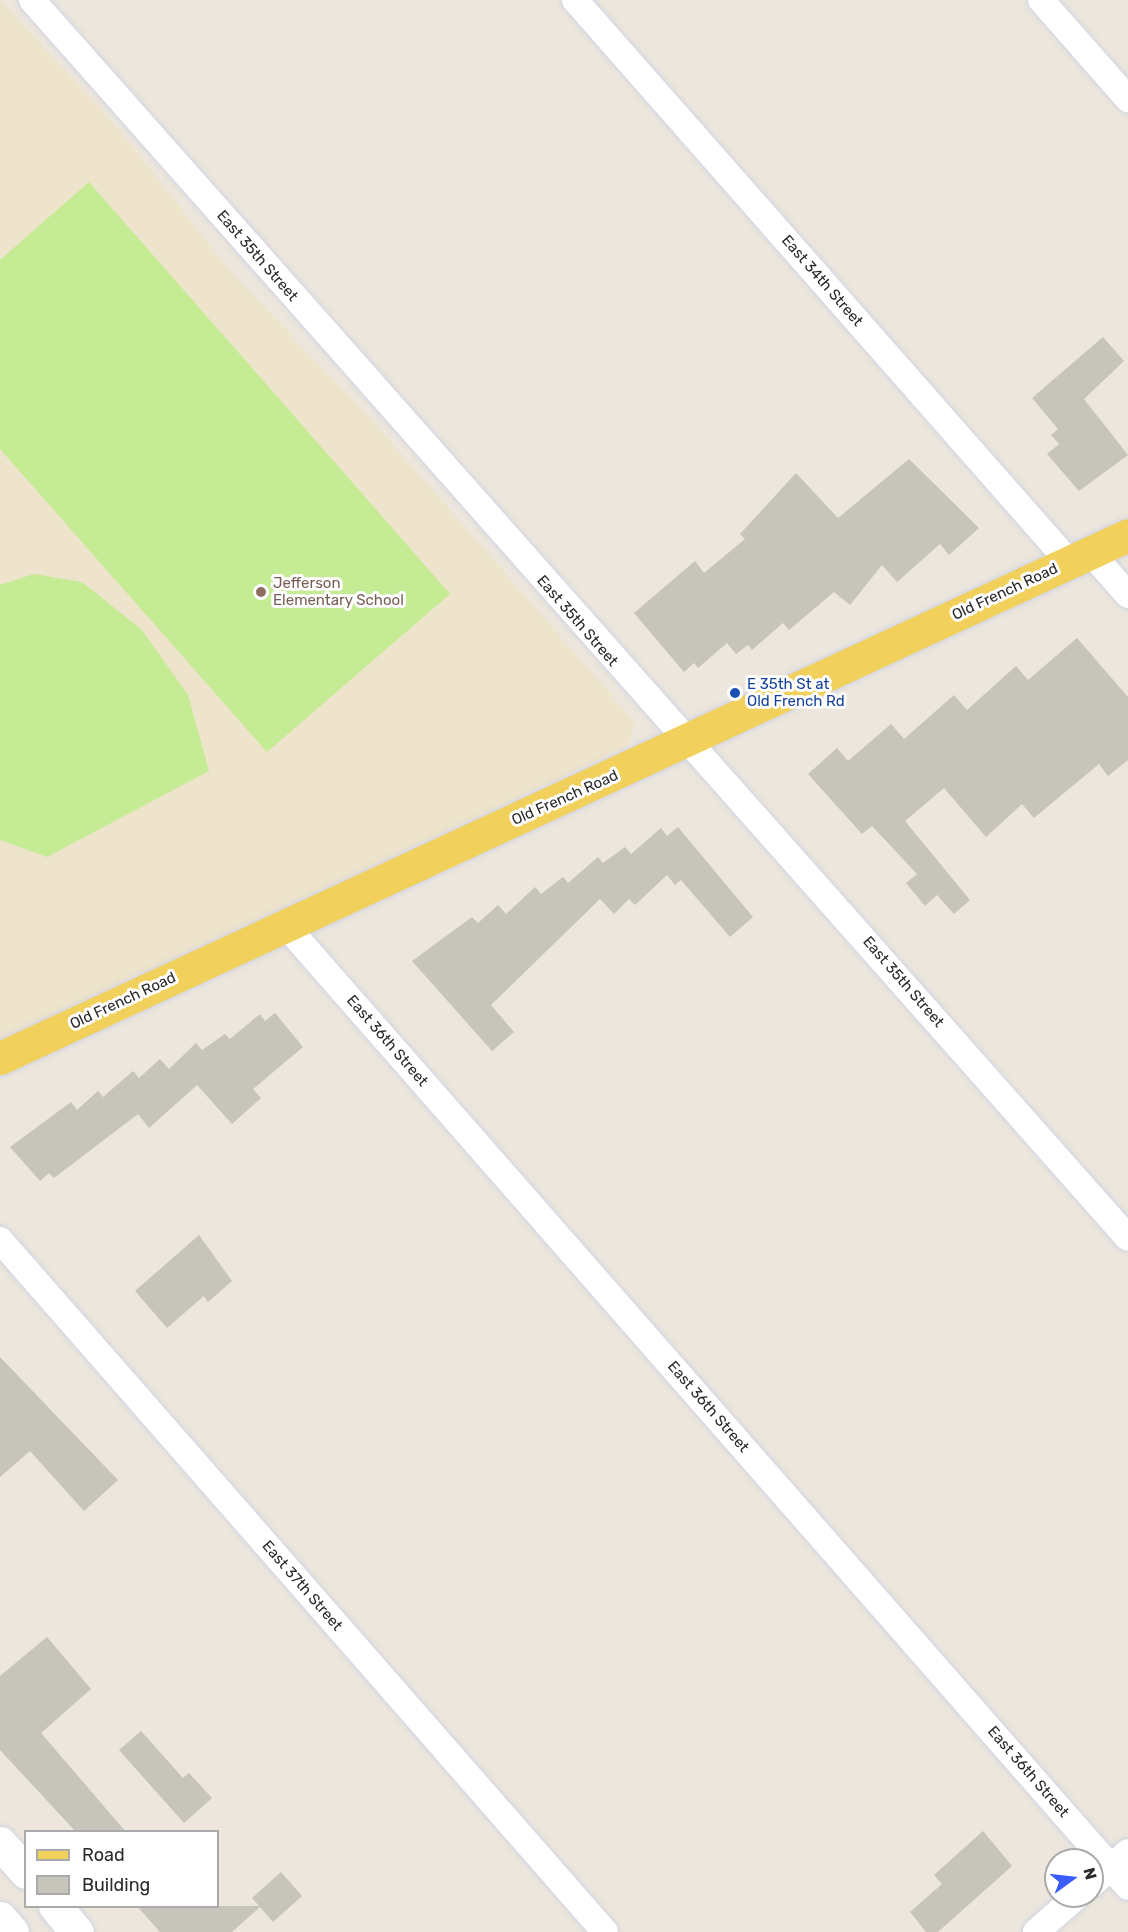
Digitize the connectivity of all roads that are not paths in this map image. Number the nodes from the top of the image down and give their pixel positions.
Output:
1 (32, 0) edge
2 (574, 0) edge
3 (1041, 0) edge
4 (1128, 99) edge
5 (1128, 535) edge
6 (1080, 557) junction
7 (1128, 595) edge
8 (688, 743) junction
9 (287, 927) junction
10 (0, 1058) edge
11 (1128, 1238) edge
12 (0, 1240) edge
13 (0, 1843) edge
14 (1120, 1860) edge
15 (24, 1870) edge
16 (1104, 1874) edge
17 (1128, 1887) edge
18 (57, 1908) edge
19 (1063, 1908) edge
20 (0, 1918) edge
21 (12, 1932) edge
22 (77, 1932) edge
23 (605, 1932) edge
24 (1036, 1932) edge

1 - 8 street, East 35th Street
2 - 6 street, East 34th Street
3 - 4 street
5 - 6 main road, Old French Road
6 - 7 street, East 34th Street
6 - 8 main road, Old French Road
8 - 9 main road, Old French Road
8 - 11 street, East 35th Street
9 - 10 main road, Old French Road
9 - 14 street, East 36th Street
12 - 23 street, East 37th Street
13 - 15 main road
14 - 16 street
14 - 17 street, East 36th Street
18 - 22 main road
19 - 24 street
20 - 21 main road

